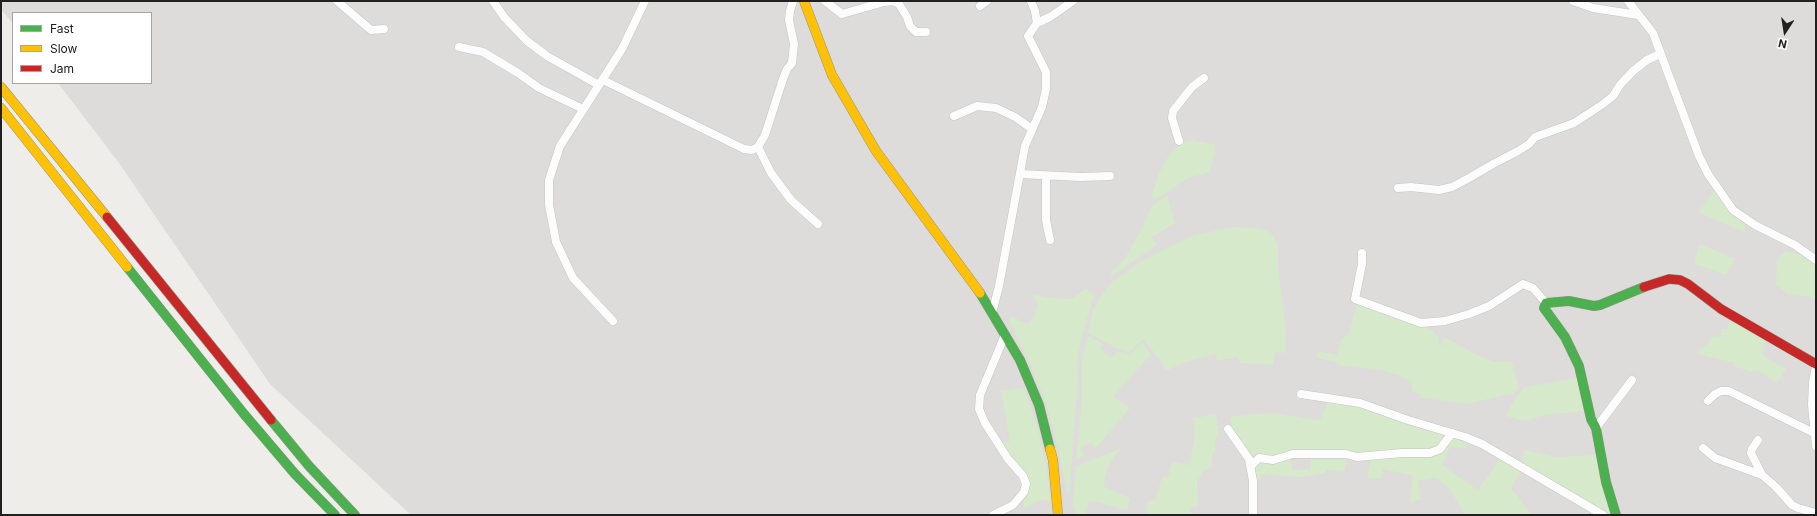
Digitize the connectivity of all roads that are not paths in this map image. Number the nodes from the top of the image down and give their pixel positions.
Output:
1 (337, 1) edge
2 (493, 1) edge
3 (645, 1) edge
4 (793, 1) edge
5 (805, 1) edge
6 (825, 1) edge
7 (1031, 1) edge
8 (1073, 1) edge
9 (1573, 1) edge
10 (1628, 1) edge
11 (1638, 15) junction
12 (1037, 23) junction
13 (384, 29) dead end
14 (926, 32) dead end
15 (459, 46) dead end
16 (1660, 54) junction
17 (1204, 78) dead end
18 (601, 82) junction
19 (1, 87) edge
20 (1, 108) edge
21 (583, 109) junction
22 (954, 116) dead end
23 (1032, 129) junction
24 (1180, 141) dead end
25 (758, 148) junction
26 (1020, 174) junction
27 (1046, 176) junction
28 (1110, 176) dead end
29 (1398, 188) dead end
30 (818, 224) dead end
31 (1050, 240) dead end
32 (1362, 253) dead end
33 (1816, 260) edge
34 (1546, 302) junction
35 (992, 313) junction
36 (612, 321) dead end
37 (1005, 335) junction
38 (1816, 364) edge
39 (1816, 367) edge
40 (1632, 380) dead end
41 (1301, 394) dead end
42 (1708, 400) dead end
43 (1596, 428) junction
44 (1228, 429) dead end
45 (1452, 433) junction
46 (1814, 433) junction
47 (1758, 440) dead end
48 (1816, 446) edge
49 (1703, 448) dead end
50 (1251, 466) junction
51 (1762, 475) junction
52 (1816, 504) edge
53 (1814, 514) edge
54 (335, 515) edge
55 (355, 515) edge
56 (993, 515) edge
57 (1058, 515) edge
58 (1253, 515) edge
59 (1603, 515) edge
60 (1616, 515) edge

1 - 13 street
2 - 18 street
3 - 18 street
4 - 25 street
5 - 35 main road
6 - 14 street
7 - 12 street
8 - 12 street
9 - 11 street
10 - 11 street
11 - 16 street
12 - 23 street
15 - 21 street
16 - 29 street
16 - 33 street
17 - 24 street
18 - 21 street
18 - 25 street
19 - 55 main road
20 - 54 main road
21 - 36 street
22 - 23 street
23 - 26 street
25 - 30 street
26 - 27 street
26 - 35 street
27 - 28 street
27 - 31 street
32 - 34 street
34 - 38 main road
34 - 43 main road
35 - 37 main road
37 - 56 street
37 - 57 main road
39 - 46 street
40 - 43 street
41 - 45 street
42 - 46 street
43 - 60 main road
44 - 50 street
45 - 50 street
45 - 59 street
46 - 48 street
47 - 51 street
49 - 51 street
50 - 58 street
51 - 53 street
52 - 53 street

